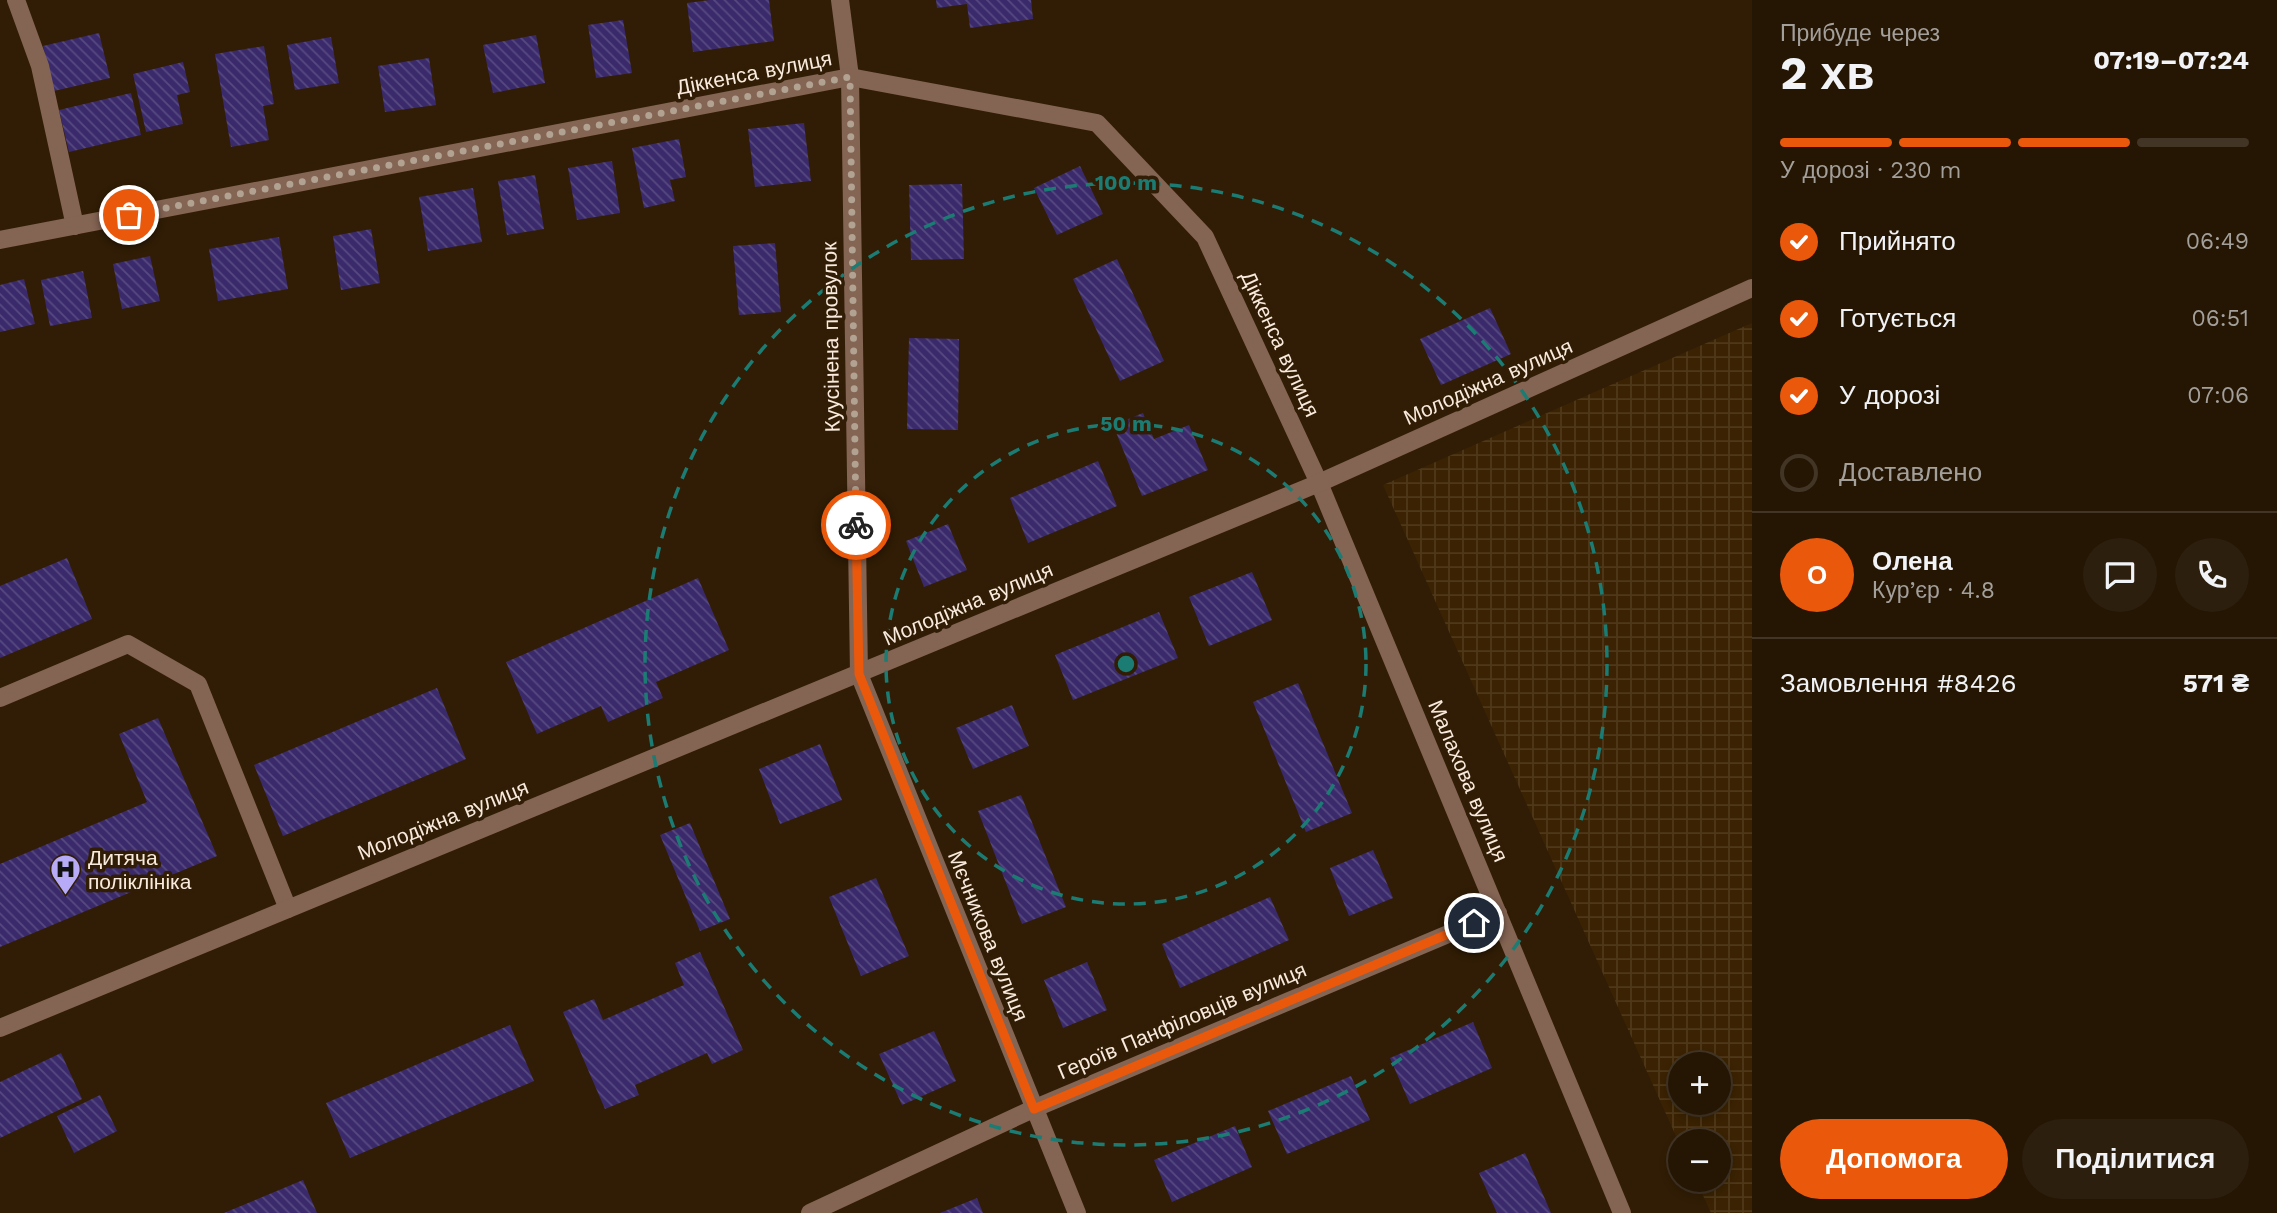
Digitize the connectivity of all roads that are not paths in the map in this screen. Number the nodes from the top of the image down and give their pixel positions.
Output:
1 (16, 0) edge
2 (840, 0) edge
3 (850, 77) junction
4 (75, 226) junction
5 (0, 240) edge
6 (1752, 288) edge
7 (1319, 483) junction
8 (859, 674) junction
9 (0, 698) edge
10 (288, 909) junction
11 (1498, 913) junction
12 (0, 1028) edge
13 (1034, 1109) junction
14 (810, 1213) edge
15 (1077, 1213) edge
16 (1622, 1213) edge

1 - 4 street
2 - 3 street, Куусінена провулок
3 - 4 street, Діккенса вулиця
3 - 7 street, Діккенса вулиця
3 - 8 street, Куусінена провулок
4 - 5 street, Діккенса вулиця
6 - 7 street, Молодіжна вулиця
7 - 8 street, Молодіжна вулиця
7 - 11 street, Малахова вулиця
8 - 10 street, Молодіжна вулиця
8 - 13 street, Мєчникова вулиця
9 - 10 street
10 - 12 street, Молодіжна вулиця
11 - 13 street, Героїв Панфіловців вулиця
11 - 16 street, Малахова вулиця
13 - 14 street, Героїв Панфіловців вулиця
13 - 15 street, Мєчникова вулиця

